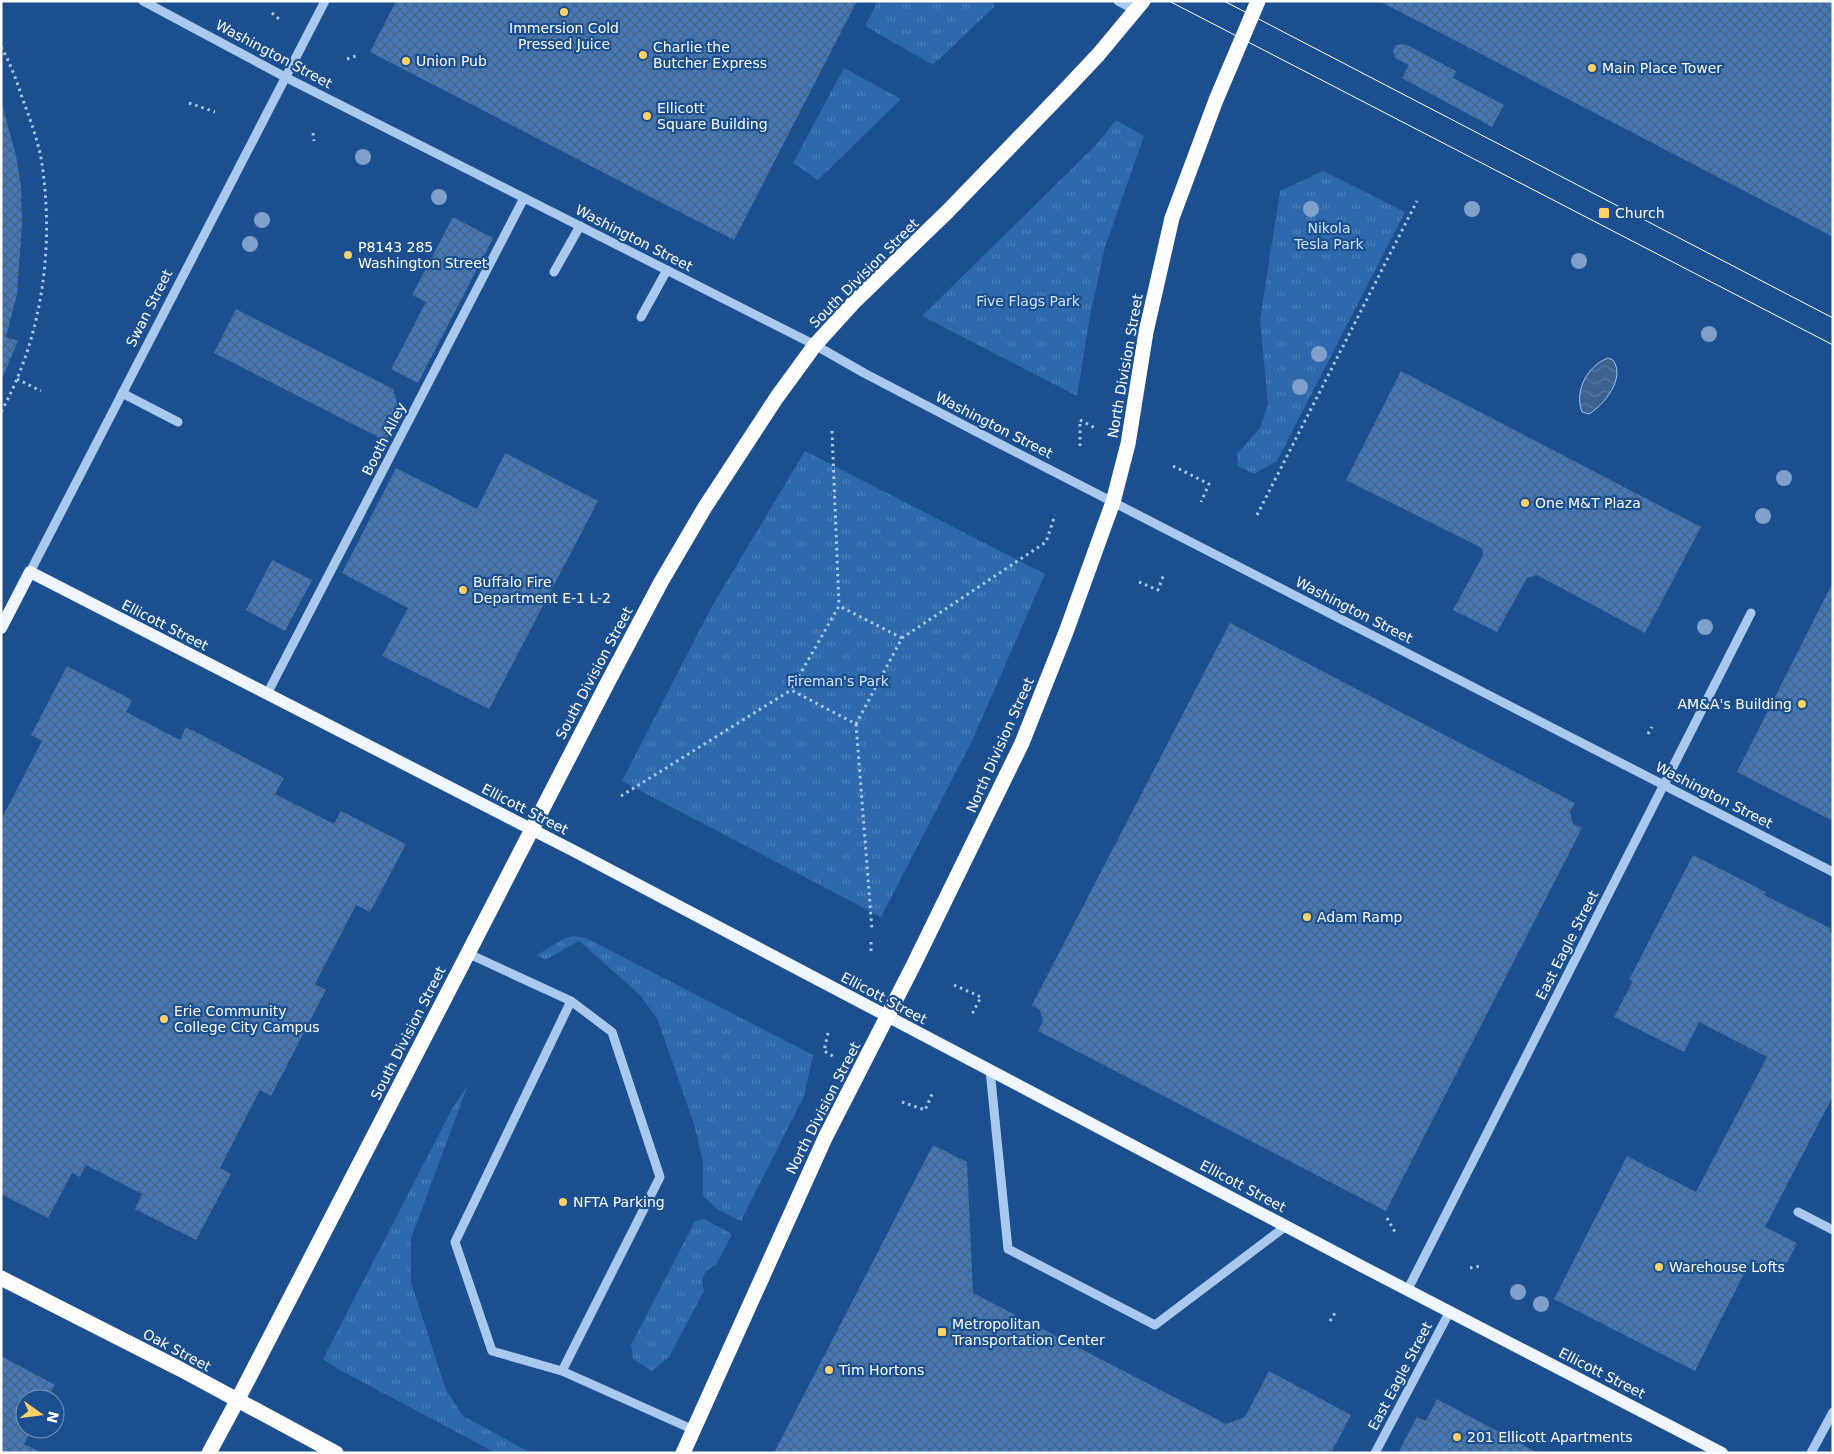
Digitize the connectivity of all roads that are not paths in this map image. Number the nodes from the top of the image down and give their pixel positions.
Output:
1 (143, 1) edge
2 (325, 1) edge
3 (1118, 1) edge
4 (1258, 1) edge
5 (1139, 6) edge
6 (285, 77) junction
7 (524, 198) junction
8 (580, 226) junction
9 (667, 270) junction
10 (554, 272) dead end
11 (641, 317) dead end
12 (815, 345) junction
13 (122, 393) junction
14 (178, 422) dead end
15 (1113, 502) junction
16 (30, 572) junction
17 (1751, 613) dead end
18 (1, 628) edge
19 (267, 694) junction
20 (1664, 785) junction
21 (531, 829) junction
22 (1833, 872) edge
23 (467, 953) junction
24 (571, 1001) junction
25 (888, 1017) junction
26 (990, 1070) junction
27 (1798, 1212) dead end
28 (1286, 1226) junction
29 (1833, 1230) edge
30 (1, 1278) edge
31 (1408, 1289) junction
32 (1450, 1312) junction
33 (562, 1371) junction
34 (237, 1401) junction
35 (1833, 1412) edge
36 (694, 1430) junction
37 (209, 1453) edge
38 (336, 1453) edge
39 (683, 1453) edge
40 (1375, 1453) edge
41 (1722, 1453) edge
42 (1811, 1453) edge

1 - 6 street, Washington Street
2 - 6 street, Swan Street
3 - 5 street
4 - 15 highway, North Division Street
5 - 12 highway, South Division Street
6 - 7 street, Washington Street
6 - 13 street, Swan Street
7 - 8 street, Washington Street
7 - 19 street, Booth Alley
8 - 9 street, Washington Street
8 - 10 street
9 - 11 street
9 - 12 street, Washington Street
12 - 15 street, Washington Street
12 - 21 highway, South Division Street
13 - 14 street
13 - 16 street, Swan Street
15 - 20 street, Washington Street
15 - 25 highway, North Division Street
16 - 18 main road, Swan Street
16 - 19 main road, Ellicott Street
17 - 20 street, East Eagle Street
19 - 21 main road, Ellicott Street
20 - 22 street, Washington Street
20 - 31 street, East Eagle Street
21 - 23 highway, South Division Street
21 - 25 main road, Ellicott Street
23 - 24 street
23 - 34 highway, South Division Street
24 - 33 street
24 - 33 street
25 - 26 main road, Ellicott Street
25 - 36 highway, North Division Street
26 - 28 main road, Ellicott Street
26 - 28 street
27 - 29 street
28 - 31 main road, Ellicott Street
30 - 34 highway, Oak Street
31 - 32 main road, Ellicott Street
32 - 40 street, East Eagle Street
32 - 41 main road, Ellicott Street
33 - 36 street
34 - 37 highway, South Division Street
34 - 38 highway, Oak Street
35 - 42 street
36 - 39 highway, North Division Street

